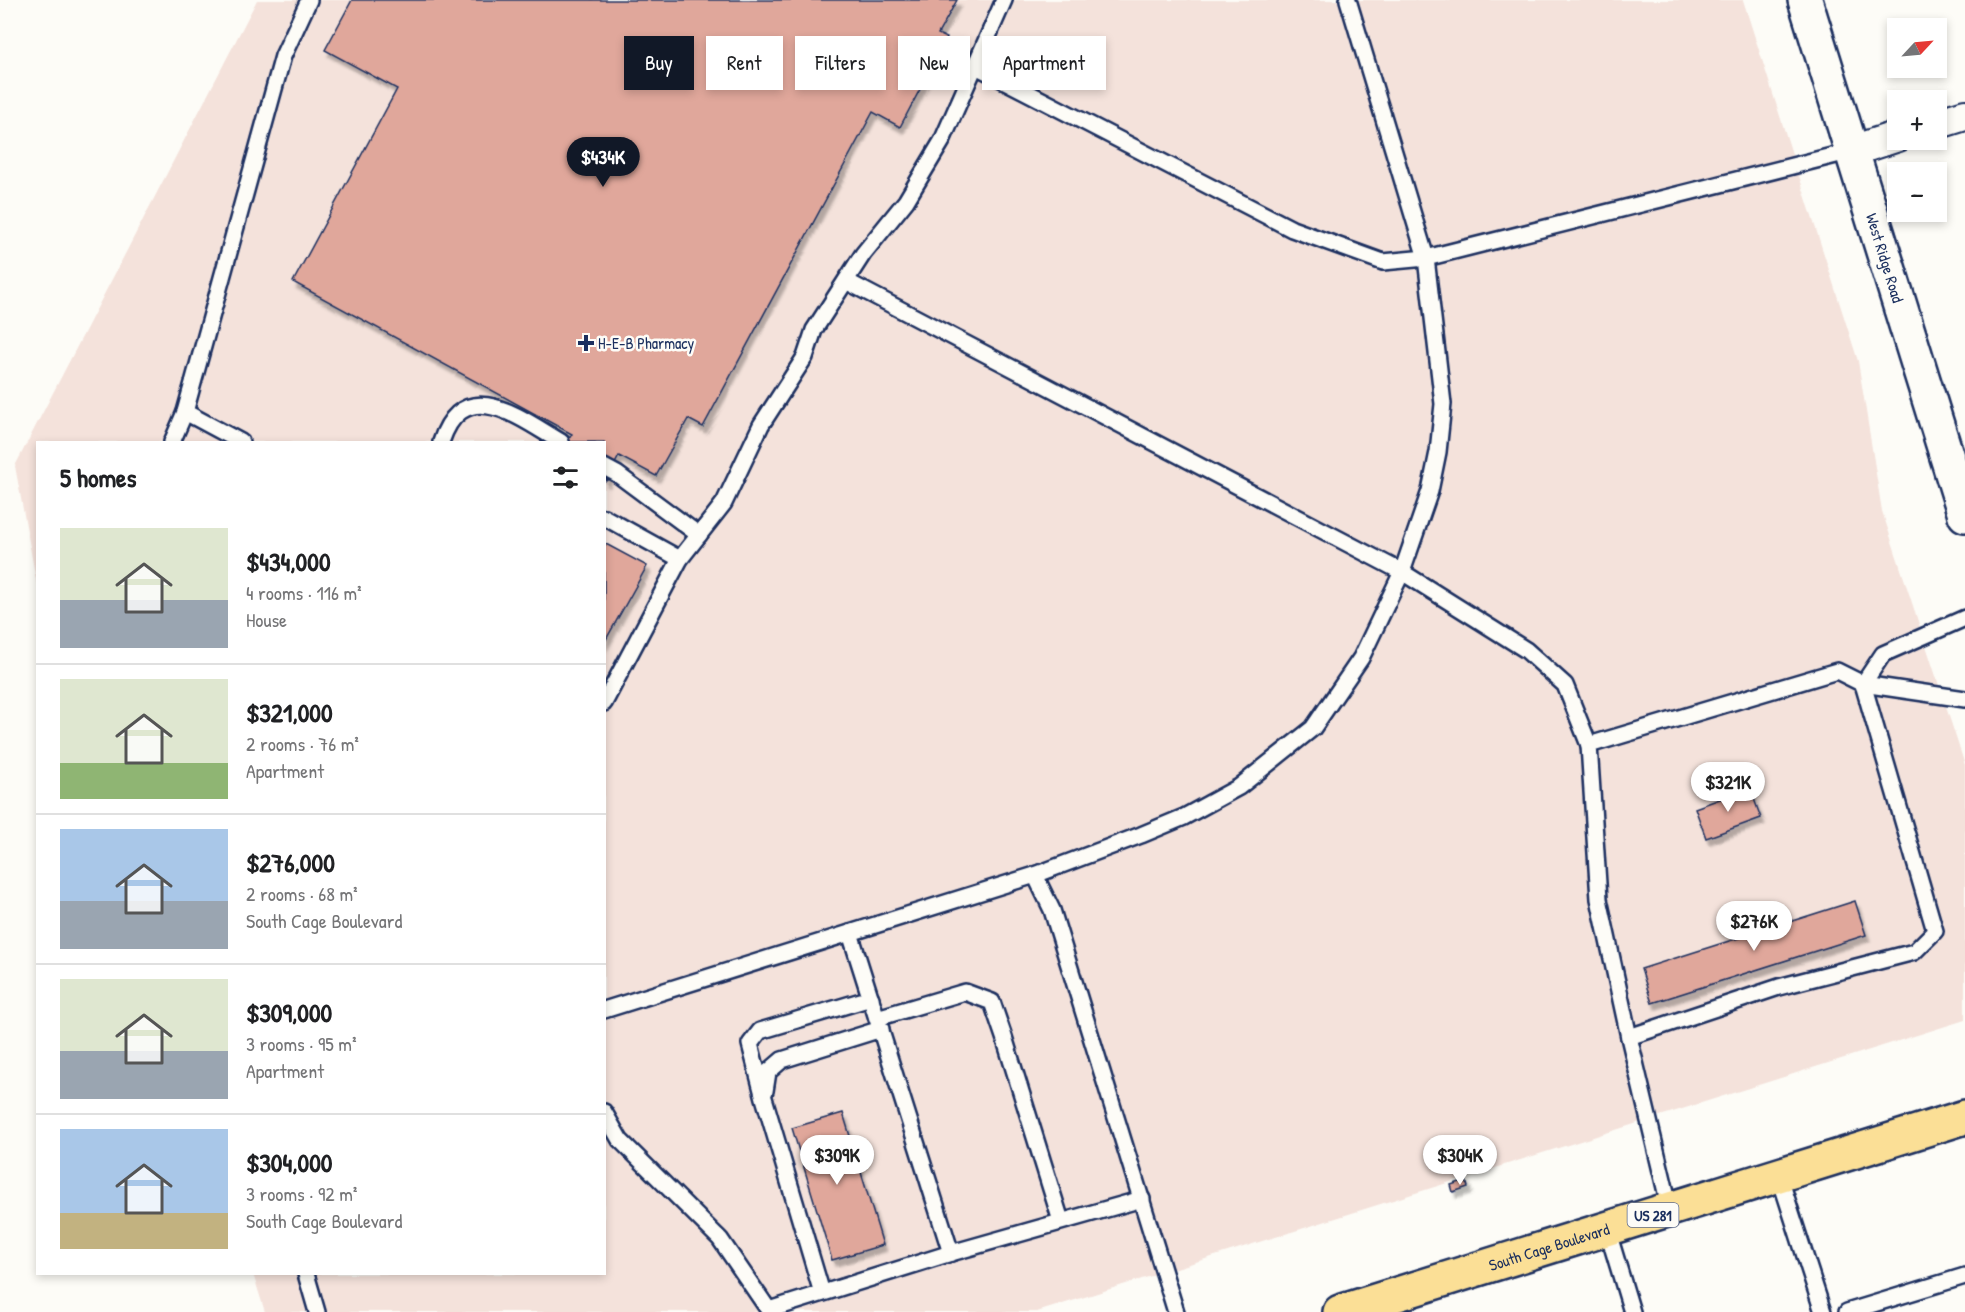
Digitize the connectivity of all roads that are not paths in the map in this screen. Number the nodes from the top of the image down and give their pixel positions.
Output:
1 (309, 0) edge
2 (1004, 0) edge
3 (1348, 0) edge
4 (1805, 0) edge
5 (974, 64) junction
6 (1965, 115) edge
7 (1947, 121) edge
8 (1887, 140) edge
9 (1852, 151) junction
10 (1426, 258) junction
11 (846, 281) junction
12 (185, 412) junction
13 (172, 441) edge
14 (239, 441) edge
15 (441, 441) edge
16 (559, 441) edge
17 (606, 468) edge
18 (1965, 515) edge
19 (606, 518) edge
20 (699, 535) junction
21 (680, 559) junction
22 (1402, 572) junction
23 (1965, 618) edge
24 (1863, 684) junction
25 (606, 699) edge
26 (1965, 699) edge
27 (1589, 746) junction
28 (1035, 875) junction
29 (850, 933) junction
30 (871, 998) junction
31 (606, 1009) edge
32 (879, 1023) junction
33 (1629, 1037) junction
34 (764, 1098) junction
35 (606, 1116) edge
36 (1965, 1117) edge
37 (1779, 1175) junction
38 (1142, 1199) junction
39 (1670, 1209) junction
40 (1062, 1221) junction
41 (1607, 1229) junction
42 (951, 1253) junction
43 (306, 1275) edge
44 (1965, 1276) edge
45 (822, 1293) junction
46 (769, 1311) edge
47 (317, 1312) edge
48 (1176, 1312) edge
49 (1340, 1312) edge
50 (1632, 1312) edge
51 (1823, 1312) edge
52 (1849, 1312) edge

1 - 12 lane
2 - 5 lane
3 - 10 lane
4 - 9 main road, West Ridge Road
5 - 10 lane
5 - 11 lane
6 - 7 street
8 - 9 street
9 - 10 lane
9 - 18 main road, West Ridge Road
10 - 22 lane
11 - 20 lane
11 - 22 lane
12 - 13 lane
12 - 14 lane
15 - 16 lane
17 - 20 lane
19 - 21 lane
20 - 21 lane
21 - 25 lane
22 - 27 lane
22 - 28 lane
23 - 24 lane
24 - 26 lane
24 - 27 lane
24 - 33 lane
27 - 33 lane
28 - 29 lane
28 - 38 lane
29 - 30 lane
29 - 31 lane
30 - 32 lane
30 - 34 lane
32 - 34 lane
32 - 40 lane
32 - 42 lane
33 - 39 lane
34 - 45 lane
35 - 46 lane
36 - 37 main road, South Cage Boulevard / US 281
37 - 39 main road, South Cage Boulevard / US 281
37 - 51 lane
38 - 40 lane
38 - 48 lane
39 - 41 main road, South Cage Boulevard / US 281
40 - 42 lane
41 - 49 main road, South Cage Boulevard / US 281
41 - 50 lane
42 - 45 lane
43 - 47 lane
44 - 52 lane
45 - 46 lane

